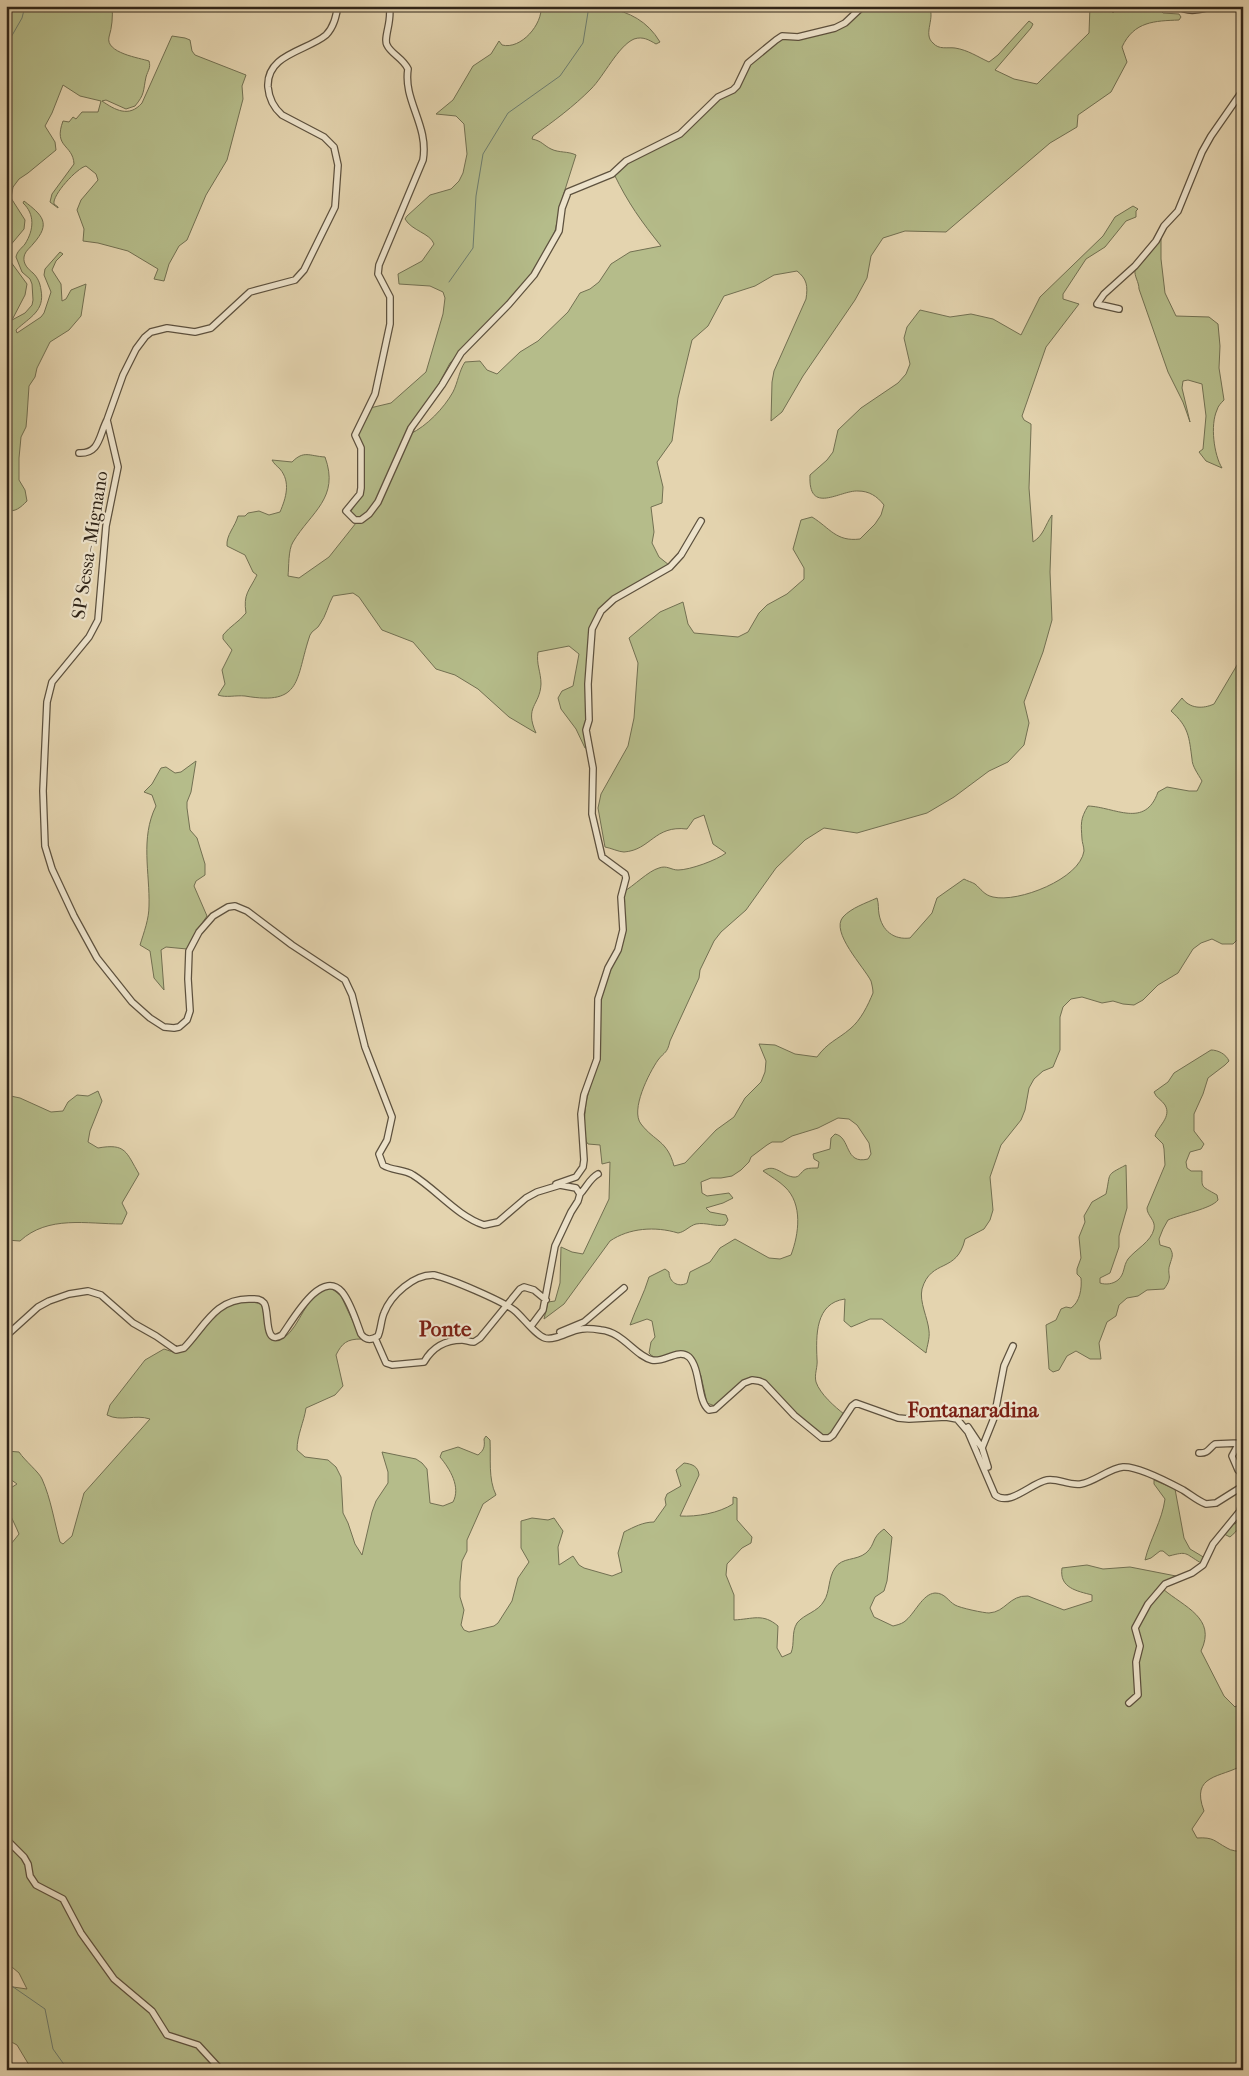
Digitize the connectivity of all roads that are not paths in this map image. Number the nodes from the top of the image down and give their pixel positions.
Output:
1 (338, 6) edge
2 (389, 6) edge
3 (862, 6) edge
4 (1177, 6) edge
5 (1213, 6) edge
6 (1243, 90) edge
7 (1119, 309) dead end
8 (107, 420) junction
9 (79, 453) dead end
10 (702, 521) dead end
11 (598, 1174) dead end
12 (555, 1186) junction
13 (580, 1194) junction
14 (624, 1288) dead end
15 (546, 1300) junction
16 (507, 1305) junction
17 (531, 1326) junction
18 (6, 1336) edge
19 (375, 1338) junction
20 (553, 1338) junction
21 (1013, 1346) dead end
22 (964, 1425) junction
23 (1241, 1443) edge
24 (982, 1448) junction
25 (1199, 1453) dead end
26 (1243, 1475) edge
27 (990, 1479) junction
28 (1242, 1489) edge
29 (1243, 1499) edge
30 (1129, 1703) dead end
31 (6, 1834) edge
32 (222, 2070) edge

1 - 8 street
2 - 3 street
4 - 5 street
6 - 7 street
8 - 9 street
8 - 12 street, SP Sessa- Mignano
10 - 12 street
11 - 13 street
12 - 13 street
13 - 15 street
14 - 20 street
15 - 16 street
15 - 17 street
16 - 17 street
16 - 19 street
16 - 19 street
17 - 20 street
18 - 19 street
20 - 22 street
21 - 24 street
22 - 24 street
22 - 27 street
23 - 25 street
23 - 26 street
24 - 27 street
27 - 28 street
29 - 30 street
31 - 32 street

